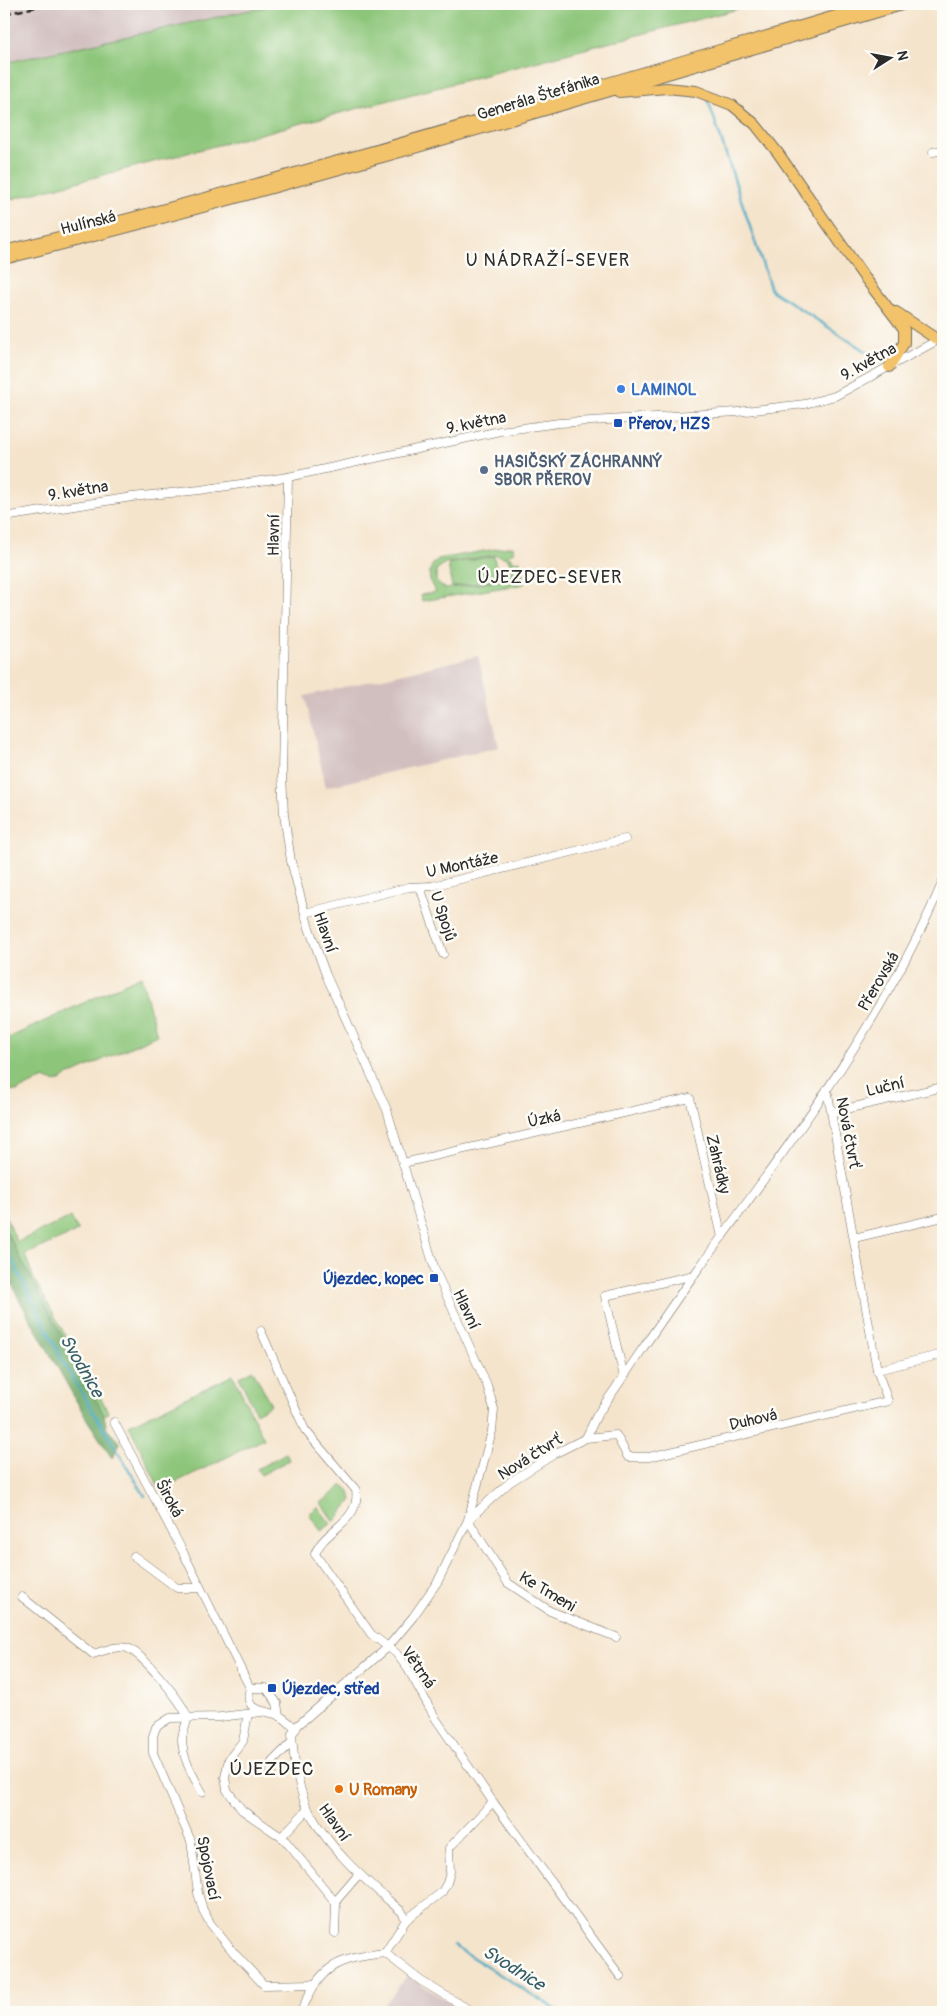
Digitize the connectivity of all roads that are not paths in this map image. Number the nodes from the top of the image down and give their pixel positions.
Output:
1 (876, 4) edge
2 (905, 4) edge
3 (600, 93) junction
4 (943, 150) edge
5 (933, 152) dead end
6 (178, 211) junction
7 (4, 250) edge
8 (4, 259) edge
9 (880, 299) junction
10 (941, 339) edge
11 (889, 367) junction
12 (288, 476) junction
13 (4, 517) edge
14 (625, 839) dead end
15 (943, 881) edge
16 (420, 887) junction
17 (305, 913) junction
18 (442, 954) dead end
19 (943, 1087) edge
20 (827, 1089) junction
21 (690, 1098) joint
22 (832, 1112) junction
23 (403, 1162) junction
24 (943, 1217) edge
25 (722, 1237) junction
26 (854, 1238) junction
27 (694, 1275) junction
28 (261, 1331) dead end
29 (943, 1354) edge
30 (878, 1370) junction
31 (624, 1377) junction
32 (883, 1402) joint
33 (114, 1422) dead end
34 (586, 1438) junction
35 (628, 1457) joint
36 (468, 1520) junction
37 (134, 1556) dead end
38 (199, 1588) junction
39 (22, 1597) dead end
40 (616, 1637) dead end
41 (386, 1648) junction
42 (250, 1688) junction
43 (262, 1712) junction
44 (248, 1714) junction
45 (280, 1716) junction
46 (187, 1718) junction
47 (296, 1729) junction
48 (292, 1742) junction
49 (271, 1774) dead end
50 (202, 1792) dead end
51 (493, 1802) junction
52 (308, 1809) junction
53 (281, 1837) junction
54 (359, 1874) junction
55 (335, 1902) junction
56 (406, 1920) junction
57 (335, 1933) dead end
58 (385, 1953) junction
59 (620, 1976) dead end
60 (314, 1984) junction
61 (301, 2012) edge
62 (473, 2012) edge

1 - 6 main road, Generála Štefánika
2 - 3 main road, Generála Štefánika
3 - 6 main road, Generála Štefánika
3 - 9 main road
4 - 5 street
6 - 7 main road, Hulínská
6 - 8 main road, Hulínská
9 - 10 main road
9 - 11 main road
10 - 11 street, 9. května
11 - 12 street, 9. května
12 - 13 street, 9. května
12 - 17 street, Hlavní
14 - 16 street, U Montáže
15 - 20 street, Přerovská
16 - 17 street, U Montáže
16 - 18 street, U Spojů
17 - 23 street, Hlavní
19 - 22 street, Luční
20 - 22 street, Nová čtvrť
20 - 25 street, Nová čtvrť
21 - 23 street, Úzká
21 - 25 street, Zahrádky
22 - 26 street, Nová čtvrť
23 - 36 street, Hlavní
24 - 26 street
25 - 27 street, Nová čtvrť
26 - 30 street, Nová čtvrť
27 - 31 street, Nová čtvrť
27 - 31 street
28 - 41 street, Větrná
29 - 30 street
30 - 32 street, Nová čtvrť
31 - 34 street, Nová čtvrť
32 - 35 street, Duhová
33 - 38 street, Široká
34 - 35 street, Nová čtvrť
34 - 36 street, Nová čtvrť
36 - 40 street, Ke Tmeni
36 - 41 street, Hlavní
37 - 38 street
38 - 42 street, Široká
39 - 46 street
41 - 47 street, Hlavní
41 - 51 street, Větrná
42 - 43 street, Široká
42 - 45 street
43 - 44 street, Spojovací
43 - 45 street
44 - 46 street, Spojovací
44 - 53 street
45 - 47 street
46 - 50 street
46 - 60 street, Spojovací
47 - 48 street
48 - 49 street
48 - 52 street, Hlavní
51 - 56 street
51 - 59 street, Větrná
52 - 53 street
52 - 54 street, Hlavní
53 - 55 street
54 - 55 street
54 - 56 street, Hlavní
55 - 57 street
56 - 58 street
58 - 60 street
58 - 62 street
60 - 61 street

